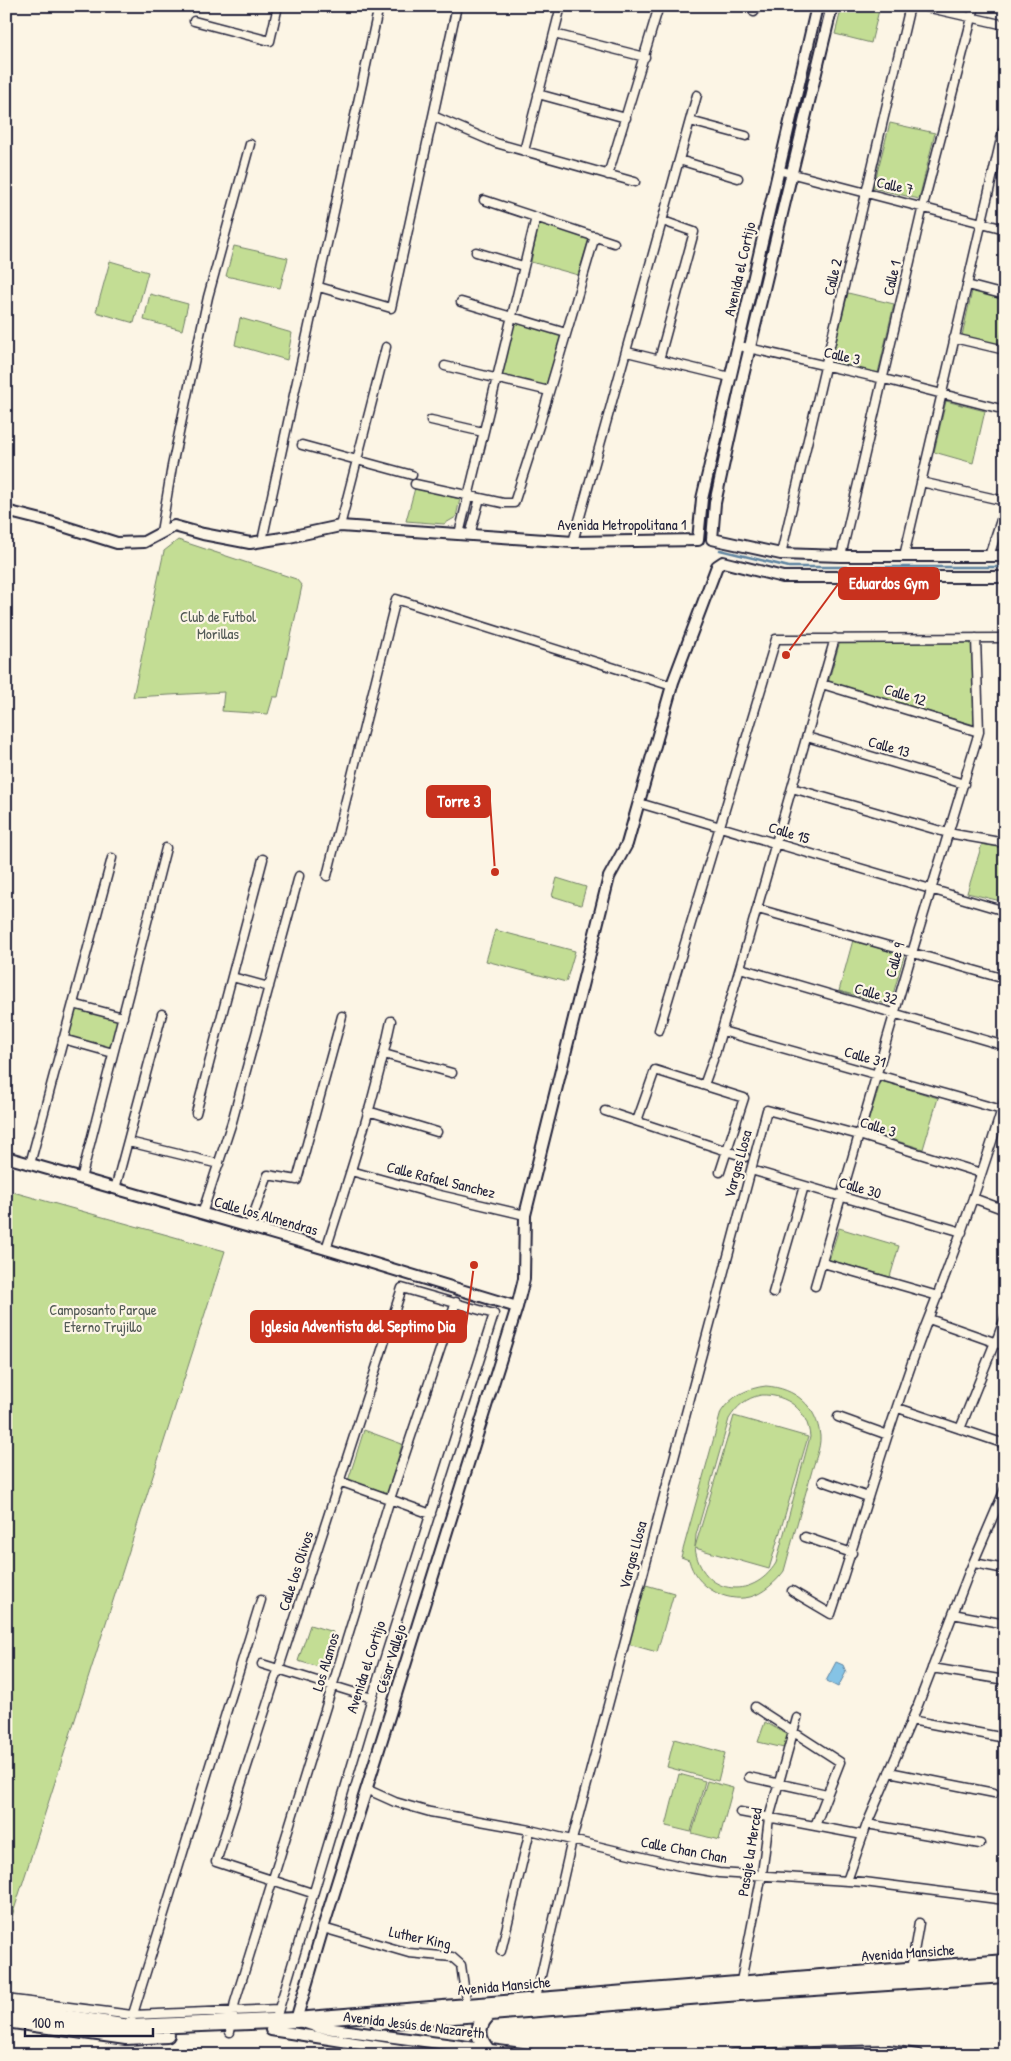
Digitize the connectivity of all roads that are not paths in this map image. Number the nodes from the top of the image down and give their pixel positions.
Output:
1 (278, 6) edge
2 (379, 6) edge
3 (457, 6) edge
4 (562, 6) edge
5 (659, 6) edge
6 (817, 6) edge
7 (832, 6) edge
8 (910, 6) edge
9 (921, 6) edge
10 (975, 6) edge
11 (972, 17) junction
12 (194, 21) dead end
13 (1005, 25) edge
14 (554, 34) junction
15 (645, 57) junction
16 (538, 94) junction
17 (697, 95) dead end
18 (433, 116) junction
19 (626, 118) junction
20 (690, 120) junction
21 (1004, 127) edge
22 (746, 136) dead end
23 (250, 144) dead end
24 (524, 151) junction
25 (679, 160) junction
26 (995, 163) junction
27 (1005, 166) edge
28 (778, 170) junction
29 (791, 173) junction
30 (608, 175) junction
31 (738, 178) dead end
32 (635, 182) dead end
33 (865, 194) junction
34 (484, 200) dead end
35 (923, 206) junction
36 (536, 217) junction
37 (663, 221) junction
38 (982, 223) junction
39 (1005, 229) edge
40 (595, 236) junction
41 (614, 243) dead end
42 (476, 252) dead end
43 (523, 266) junction
44 (967, 285) junction
45 (319, 287) junction
46 (1005, 295) edge
47 (461, 302) dead end
48 (511, 316) junction
49 (566, 333) junction
50 (954, 338) junction
51 (738, 346) junction
52 (386, 347) dead end
53 (749, 349) junction
54 (1005, 350) edge
55 (627, 352) junction
56 (659, 360) junction
57 (445, 366) dead end
58 (825, 366) junction
59 (730, 377) junction
60 (496, 379) junction
61 (884, 379) junction
62 (549, 391) junction
63 (941, 394) junction
64 (1005, 410) edge
65 (431, 420) dead end
66 (483, 432) junction
67 (302, 445) dead end
68 (357, 460) junction
69 (412, 475) dead end
70 (921, 482) junction
71 (415, 484) dead end
72 (467, 496) junction
73 (480, 498) junction
74 (1005, 501) edge
75 (1005, 508) edge
76 (6, 511) edge
77 (340, 526) junction
78 (161, 532) junction
79 (459, 534) junction
80 (470, 535) junction
81 (712, 539) junction
82 (698, 540) junction
83 (262, 541) junction
84 (573, 542) junction
85 (781, 554) junction
86 (841, 556) junction
87 (989, 556) junction
88 (1005, 556) edge
89 (904, 558) junction
90 (904, 574) junction
91 (1005, 577) edge
92 (835, 638) junction
93 (976, 638) junction
94 (1005, 638) edge
95 (822, 684) junction
96 (672, 686) junction
97 (980, 732) junction
98 (807, 737) junction
99 (964, 784) junction
100 (792, 788) junction
101 (639, 803) junction
102 (721, 827) junction
103 (948, 833) junction
104 (1005, 843) edge
105 (777, 844) junction
106 (166, 848) dead end
107 (112, 858) dead end
108 (263, 859) dead end
109 (299, 876) dead end
110 (327, 876) dead end
111 (930, 890) junction
112 (758, 909) junction
113 (1005, 911) edge
114 (912, 953) junction
115 (740, 968) junction
116 (232, 978) junction
117 (1005, 979) edge
118 (269, 987) junction
119 (73, 1004) junction
120 (894, 1013) junction
121 (162, 1014) dead end
122 (342, 1016) dead end
123 (122, 1017) junction
124 (391, 1021) dead end
125 (659, 1030) dead end
126 (722, 1030) junction
127 (63, 1039) junction
128 (1005, 1046) edge
129 (113, 1054) junction
130 (384, 1054) junction
131 (452, 1073) dead end
132 (876, 1074) junction
133 (704, 1085) junction
134 (1005, 1099) edge
135 (767, 1110) joint
136 (1002, 1110) junction
137 (368, 1111) junction
138 (605, 1111) dead end
139 (196, 1113) dead end
140 (637, 1121) junction
141 (1001, 1123) edge
142 (437, 1132) dead end
143 (859, 1135) junction
144 (128, 1142) junction
145 (726, 1150) junction
146 (6, 1157) edge
147 (745, 1157) dead end
148 (30, 1164) junction
149 (219, 1164) junction
150 (751, 1170) junction
151 (351, 1171) junction
152 (720, 1172) dead end
153 (981, 1173) junction
154 (82, 1179) junction
155 (804, 1186) junction
156 (115, 1188) junction
157 (842, 1196) junction
158 (973, 1198) junction
159 (1005, 1210) edge
160 (202, 1214) junction
161 (526, 1215) junction
162 (249, 1227) junction
163 (962, 1232) junction
164 (326, 1249) junction
165 (822, 1263) junction
166 (815, 1286) dead end
167 (773, 1293) dead end
168 (938, 1296) junction
169 (456, 1302) junction
170 (517, 1307) junction
171 (1005, 1318) edge
172 (929, 1319) junction
173 (994, 1344) junction
174 (1005, 1346) edge
175 (898, 1408) junction
176 (838, 1417) dead end
177 (960, 1429) junction
178 (888, 1435) junction
179 (1005, 1444) edge
180 (340, 1481) junction
181 (823, 1481) dead end
182 (1005, 1489) edge
183 (868, 1498) junction
184 (390, 1499) junction
185 (996, 1512) junction
186 (1005, 1513) edge
187 (431, 1514) junction
188 (805, 1537) dead end
189 (852, 1553) junction
190 (974, 1563) junction
191 (1005, 1569) edge
192 (792, 1591) dead end
193 (262, 1600) dead end
194 (953, 1614) junction
195 (1005, 1624) edge
196 (262, 1664) dead end
197 (932, 1668) junction
198 (279, 1669) junction
199 (1005, 1680) edge
200 (332, 1687) junction
201 (372, 1698) junction
202 (755, 1707) dead end
203 (797, 1718) dead end
204 (911, 1720) junction
205 (793, 1732) junction
206 (1005, 1738) edge
207 (889, 1772) junction
208 (749, 1777) dead end
209 (777, 1784) junction
210 (366, 1789) junction
211 (994, 1793) dead end
212 (827, 1794) junction
213 (740, 1812) dead end
214 (769, 1818) junction
215 (867, 1824) junction
216 (815, 1826) junction
217 (530, 1830) junction
218 (863, 1835) junction
219 (572, 1840) junction
220 (980, 1844) dead end
221 (762, 1874) junction
222 (272, 1881) junction
223 (847, 1881) junction
224 (312, 1893) junction
225 (1004, 1900) edge
226 (920, 1923) dead end
227 (323, 1928) junction
228 (501, 1951) dead end
229 (1005, 1962) edge
230 (911, 1969) junction
231 (1005, 1975) edge
232 (890, 1976) junction
233 (740, 1988) junction
234 (6, 1999) edge
235 (535, 2004) junction
236 (6, 2008) edge
237 (467, 2010) junction
238 (490, 2013) junction
239 (6, 2020) edge
240 (275, 2020) junction
241 (296, 2020) junction
242 (130, 2021) junction
243 (231, 2023) junction
244 (318, 2027) junction
245 (487, 2050) junction
246 (433, 2055) edge
247 (529, 2055) edge
248 (733, 2055) edge
249 (918, 2055) edge

1 - 12 street
2 - 45 street
3 - 18 street
4 - 14 street
5 - 15 street
6 - 28 street, Avenida el Cortijo
7 - 29 street, Avenida el Cortijo
8 - 33 street, Calle 2
9 - 11 street
10 - 11 street, Calle 1
11 - 13 street
11 - 35 street, Calle 1
14 - 15 street
14 - 16 street
15 - 19 street
16 - 19 street
16 - 24 street
17 - 20 street
18 - 24 street
18 - 45 street
19 - 30 street
20 - 22 street
20 - 25 street
21 - 26 street
23 - 78 street
24 - 30 street
25 - 31 street
25 - 37 street
26 - 27 street
26 - 38 street
28 - 29 street, Calle 7
28 - 51 street, Avenida el Cortijo
29 - 33 street, Calle 7
29 - 53 street, Avenida el Cortijo
30 - 32 street
33 - 35 street, Calle 7
33 - 58 street, Calle 2
34 - 36 street
35 - 38 street, Calle 7
35 - 61 street, Calle 1
36 - 40 street
36 - 43 street
37 - 55 street
37 - 56 street
38 - 39 street, Calle 7
38 - 44 street
40 - 41 street
40 - 49 street
42 - 43 street
43 - 48 street
44 - 46 street
44 - 50 street
45 - 83 street
47 - 48 street
48 - 49 street
48 - 60 street
49 - 62 street
50 - 54 street
50 - 63 street
51 - 53 street, Calle 3
51 - 59 street, Avenida el Cortijo
52 - 68 street
53 - 58 street, Calle 3
53 - 81 street, Avenida el Cortijo
55 - 56 street
55 - 84 street
56 - 59 street
57 - 60 street
58 - 61 street, Calle 3
58 - 85 street, Calle 2
59 - 82 street, Avenida el Cortijo
60 - 62 street
60 - 66 street
61 - 63 street, Calle 3
61 - 86 street, Calle 1
62 - 73 street
63 - 64 street, Calle 3
63 - 70 street
65 - 66 street
66 - 72 street
67 - 68 street
68 - 69 street
68 - 77 street
70 - 74 street
70 - 89 street
71 - 72 street
72 - 73 street
72 - 79 street
73 - 80 street
75 - 87 street
76 - 78 street, Avenida Metropolitana 1
77 - 79 street, Avenida Metropolitana 1
77 - 83 street, Avenida Metropolitana 1
78 - 83 street, Avenida Metropolitana 1
79 - 80 street, Avenida Metropolitana 1
80 - 84 street, Avenida Metropolitana 1
81 - 82 street, Avenida Metropolitana 1
81 - 85 street, Avenida Metropolitana 1
82 - 84 street, Avenida Metropolitana 1
85 - 86 street, Avenida Metropolitana 1
86 - 89 street, Avenida Metropolitana 1
87 - 88 street, Avenida Metropolitana 1
87 - 89 street, Avenida Metropolitana 1
89 - 90 street
90 - 91 street
90 - 96 street, César Vallejo
92 - 93 street
92 - 95 street
92 - 102 street
93 - 94 street
93 - 97 street, Calle 9
95 - 97 street, Calle 12
95 - 98 street
96 - 101 street, César Vallejo
96 - 110 street
97 - 99 street, Calle 9
98 - 99 street, Calle 13
98 - 100 street
99 - 103 street, Calle 9
100 - 103 street
100 - 105 street
101 - 102 street, Calle 15
101 - 161 street, César Vallejo
102 - 105 street, Calle 15
102 - 125 street
103 - 104 street
103 - 111 street, Calle 9
105 - 111 street, Calle 15
105 - 112 street
106 - 123 street
107 - 119 street
108 - 116 street
109 - 118 street
111 - 113 street, Calle 15
111 - 114 street, Calle 9
112 - 114 street
112 - 115 street
114 - 117 street
114 - 120 street, Calle 9
115 - 120 street, Calle 32
115 - 126 street
116 - 118 street
116 - 139 street
118 - 149 street
119 - 123 street
119 - 127 street
120 - 128 street, Calle 32
120 - 132 street, Calle 9
121 - 144 street
122 - 162 street
123 - 129 street
124 - 130 street
126 - 132 street, Calle 31
126 - 133 street
127 - 129 street
127 - 148 street
129 - 154 street
130 - 131 street
130 - 137 street
132 - 136 street, Calle 31
132 - 143 street, Calle 9
133 - 140 street
133 - 145 street
134 - 136 street
135 - 143 street, Calle 3
135 - 150 street, Vargas Llosa
136 - 141 street
137 - 142 street
137 - 151 street
138 - 140 street
140 - 145 street
141 - 153 street
143 - 153 street, Calle 3
143 - 157 street, Calle 9
144 - 149 street
144 - 156 street
145 - 147 street
145 - 152 street
146 - 148 street, Calle los Almendras
148 - 154 street, Calle los Almendras
149 - 160 street
150 - 155 street, Calle 30
150 - 219 street, Vargas Llosa
151 - 161 street, Calle Rafael Sanchez
151 - 164 street
153 - 158 street
154 - 156 street, Calle los Almendras
155 - 157 street, Calle 30
155 - 167 street
156 - 160 street, Calle los Almendras
157 - 163 street, Calle 30
157 - 165 street, Calle 9
158 - 159 street
158 - 163 street
160 - 162 street, Calle los Almendras
161 - 170 street, César Vallejo
162 - 164 street, Calle los Almendras
163 - 168 street
164 - 170 street, Calle los Almendras
165 - 166 street, Calle 9
165 - 168 street
168 - 172 street
169 - 180 street, Calle los Olivos
169 - 184 street, Los Alamos
169 - 187 street, Avenida el Cortijo
170 - 210 street, César Vallejo
171 - 173 street
172 - 173 street
172 - 175 street
173 - 174 street
173 - 177 street
175 - 177 street
175 - 178 street
176 - 178 street
177 - 179 street
178 - 183 street
180 - 184 street
180 - 198 street, Calle los Olivos
181 - 183 street
182 - 185 street
183 - 189 street
184 - 187 street
184 - 200 street, Los Alamos
185 - 186 street
185 - 190 street
187 - 201 street, Avenida el Cortijo
188 - 189 street
189 - 192 street
190 - 191 street
190 - 194 street
193 - 242 street
194 - 195 street
194 - 197 street
196 - 198 street
197 - 199 street
197 - 204 street
198 - 200 street
198 - 222 street, Calle los Olivos
200 - 201 street
200 - 222 street, Los Alamos
201 - 224 street, Avenida el Cortijo
202 - 205 street
203 - 205 street, Pasaje la Merced
204 - 206 street
204 - 207 street
205 - 209 street, Pasaje la Merced
205 - 212 street
207 - 211 street
207 - 215 street
208 - 209 street
209 - 212 street
209 - 214 street, Pasaje la Merced
210 - 217 street, Calle Chan Chan
210 - 227 street, César Vallejo
212 - 216 street
213 - 214 street
214 - 216 street
214 - 221 street, Pasaje la Merced
215 - 218 street
215 - 220 street
216 - 218 street
217 - 219 street, Calle Chan Chan
217 - 228 street
218 - 223 street
219 - 221 street, Calle Chan Chan
219 - 235 street, Vargas Llosa
221 - 223 street, Calle Chan Chan
221 - 233 street, Pasaje la Merced
222 - 224 street
222 - 243 street, Los Alamos
223 - 225 street, Calle Chan Chan
224 - 240 street, Avenida el Cortijo
226 - 230 street
227 - 237 street, Luther King
227 - 241 street, César Vallejo
229 - 230 highway, Avenida Mansiche
230 - 232 highway, Avenida Mansiche
231 - 232 highway, Avenida Mansiche
232 - 233 highway, Avenida Mansiche
233 - 235 highway, Avenida Mansiche
234 - 242 street
235 - 237 highway, Avenida Mansiche
235 - 238 highway, Avenida Mansiche
236 - 242 highway, Avenida Mansiche
237 - 238 highway, Avenida Mansiche
237 - 241 highway, Avenida Mansiche
237 - 244 highway, Avenida Mansiche
238 - 245 highway
239 - 243 highway, Avenida Mansiche
240 - 241 highway, Avenida Mansiche
240 - 243 highway, Avenida Mansiche
240 - 243 street
240 - 244 highway, Avenida Mansiche
240 - 246 street, Avenida Jesús de Nazareth
241 - 244 street, Avenida Jesús de Nazareth
242 - 243 highway, Avenida Mansiche
244 - 245 street, Avenida Jesús de Nazareth
245 - 247 street, Avenida Jesús de Nazareth
248 - 249 street

